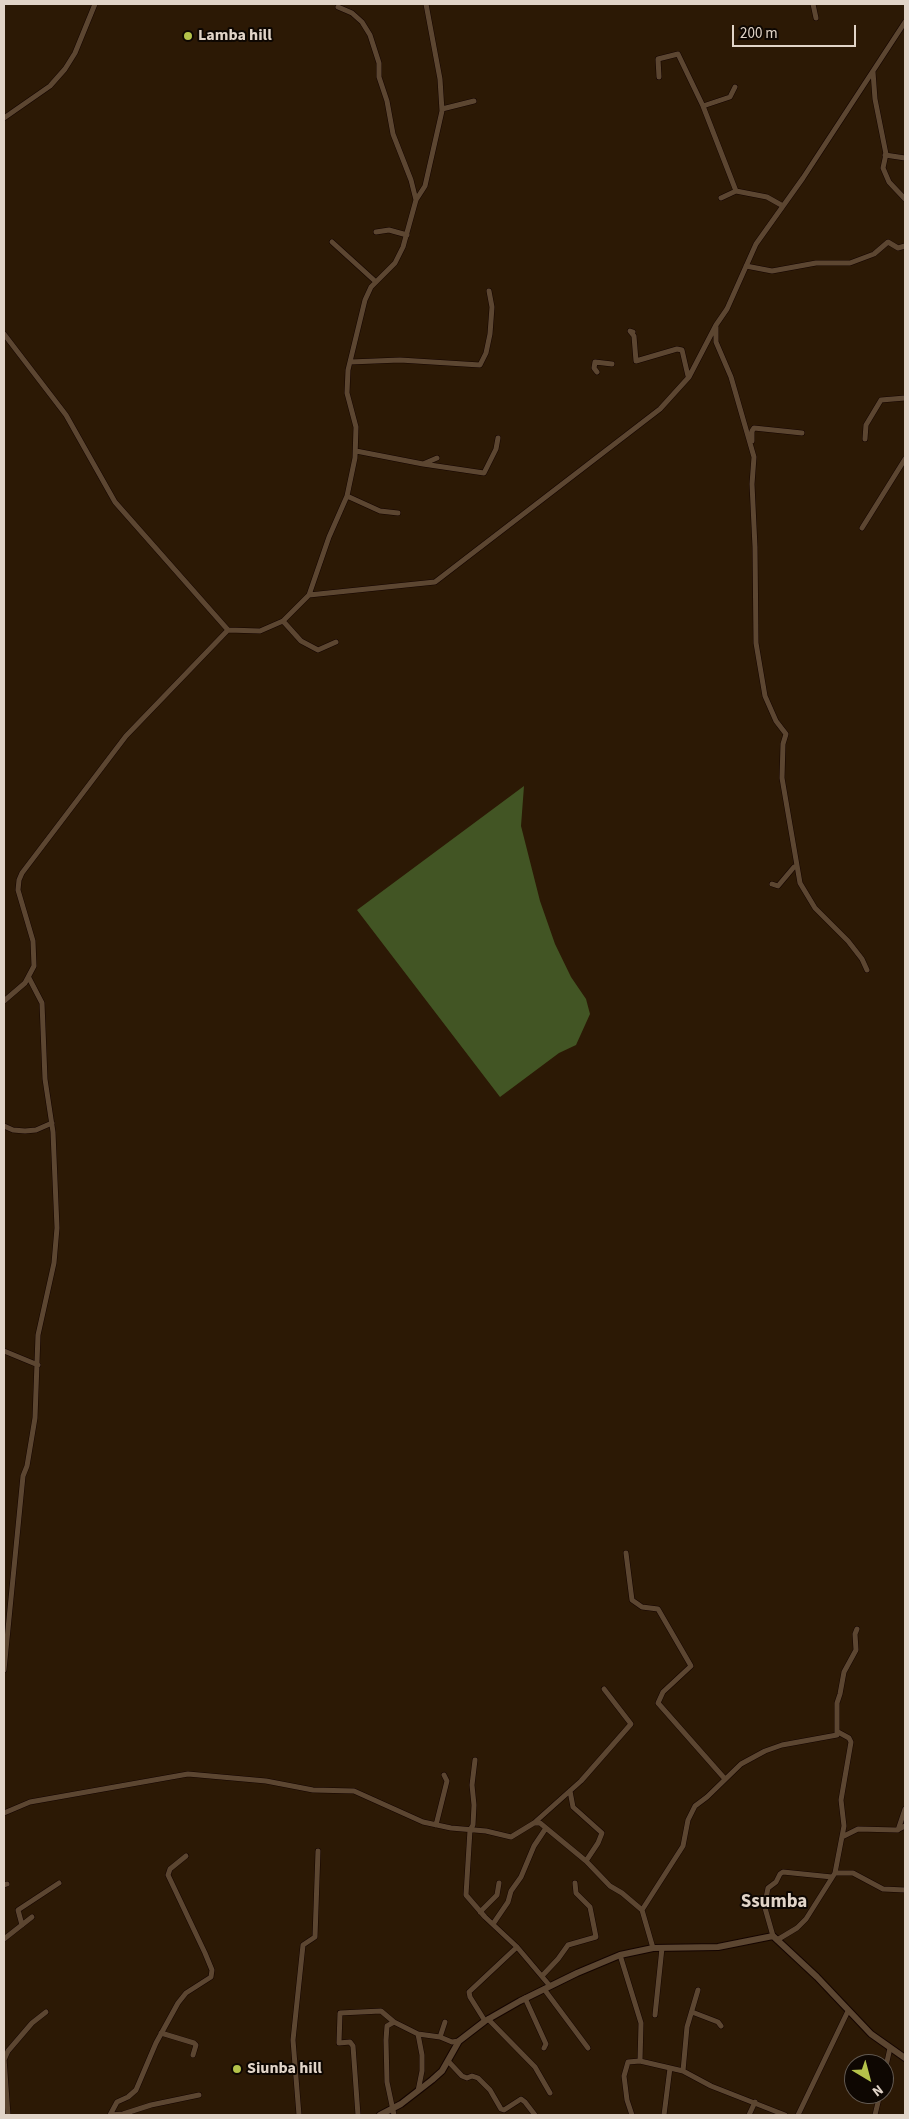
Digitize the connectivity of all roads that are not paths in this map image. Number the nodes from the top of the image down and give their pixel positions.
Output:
1 (95, 4) edge
2 (426, 4) edge
3 (812, 4) edge
4 (338, 7) dead end
5 (816, 18) dead end
6 (905, 22) edge
7 (873, 72) junction
8 (659, 77) dead end
9 (736, 87) dead end
10 (474, 101) dead end
11 (702, 106) junction
12 (442, 109) junction
13 (4, 118) edge
14 (886, 155) junction
15 (905, 158) edge
16 (736, 191) junction
17 (721, 198) dead end
18 (905, 198) edge
19 (416, 200) junction
20 (783, 206) junction
21 (376, 232) dead end
22 (407, 235) junction
23 (332, 242) dead end
24 (905, 246) edge
25 (746, 266) junction
26 (376, 282) junction
27 (490, 291) dead end
28 (716, 325) junction
29 (633, 332) dead end
30 (4, 334) edge
31 (350, 362) junction
32 (612, 364) dead end
33 (597, 372) dead end
34 (689, 377) junction
35 (905, 398) edge
36 (802, 433) dead end
37 (498, 438) dead end
38 (864, 440) dead end
39 (356, 451) junction
40 (754, 456) junction
41 (437, 458) dead end
42 (905, 460) edge
43 (423, 464) junction
44 (347, 496) junction
45 (398, 513) dead end
46 (862, 528) dead end
47 (309, 595) junction
48 (283, 621) junction
49 (228, 630) junction
50 (336, 642) dead end
51 (797, 866) junction
52 (772, 884) dead end
53 (868, 970) dead end
54 (29, 978) junction
55 (4, 1001) edge
56 (52, 1123) junction
57 (4, 1126) edge
58 (4, 1351) edge
59 (38, 1365) junction
60 (626, 1553) dead end
61 (857, 1629) dead end
62 (4, 1670) edge
63 (604, 1689) dead end
64 (838, 1732) junction
65 (476, 1760) dead end
66 (444, 1775) dead end
67 (725, 1779) junction
68 (570, 1791) junction
69 (905, 1809) edge
70 (4, 1813) edge
71 (534, 1824) junction
72 (436, 1825) junction
73 (905, 1826) edge
74 (546, 1828) junction
75 (470, 1830) junction
76 (898, 1830) junction
77 (842, 1837) junction
78 (318, 1851) dead end
79 (186, 1856) dead end
80 (586, 1862) junction
81 (833, 1875) junction
82 (500, 1882) dead end
83 (575, 1882) dead end
84 (59, 1883) dead end
85 (905, 1890) edge
86 (642, 1910) junction
87 (480, 1912) junction
88 (32, 1917) dead end
89 (493, 1924) junction
90 (22, 1925) junction
91 (775, 1938) junction
92 (4, 1939) edge
93 (516, 1946) junction
94 (653, 1948) junction
95 (662, 1948) junction
96 (620, 1955) junction
97 (542, 1976) junction
98 (548, 1988) junction
99 (698, 1990) dead end
100 (525, 1998) junction
101 (848, 2011) junction
102 (46, 2012) dead end
103 (692, 2012) junction
104 (655, 2015) dead end
105 (486, 2020) junction
106 (394, 2022) junction
107 (445, 2022) dead end
108 (721, 2026) dead end
109 (161, 2033) junction
110 (418, 2034) junction
111 (440, 2037) junction
112 (459, 2041) junction
113 (544, 2048) dead end
114 (588, 2048) dead end
115 (890, 2048) junction
116 (889, 2054) edge
117 (193, 2055) dead end
118 (905, 2058) edge
119 (4, 2059) edge
120 (640, 2060) junction
121 (448, 2061) junction
122 (670, 2068) junction
123 (4, 2069) edge
124 (683, 2072) junction
125 (418, 2091) junction
126 (550, 2093) dead end
127 (199, 2095) dead end
128 (755, 2102) junction
129 (502, 2109) junction
130 (394, 2112) edge
131 (8, 2115) edge
132 (299, 2115) edge
133 (358, 2115) edge
134 (380, 2115) edge
135 (507, 2115) edge
136 (535, 2115) edge
137 (632, 2115) edge
138 (664, 2115) edge
139 (749, 2115) edge
140 (785, 2115) edge
141 (798, 2115) edge

1 - 13 street
2 - 12 street
3 - 5 street
4 - 19 street
6 - 7 street
7 - 14 street
7 - 20 street
8 - 11 street
9 - 11 street
10 - 12 street
11 - 16 street
12 - 19 street
14 - 15 street
14 - 18 street
16 - 17 street
16 - 20 street
19 - 22 street
20 - 25 street
21 - 22 street
22 - 26 street
23 - 26 street
24 - 25 street
25 - 28 street
26 - 31 street
27 - 31 street
28 - 34 street
28 - 40 street
29 - 34 street
30 - 49 street
31 - 39 street
32 - 33 street
34 - 47 street
35 - 38 street
36 - 40 street
37 - 43 street
39 - 43 street
39 - 44 street
40 - 51 street
41 - 43 street
42 - 46 street
44 - 45 street
44 - 47 street
47 - 48 street
48 - 49 street
48 - 50 street
49 - 54 street
51 - 52 street
51 - 53 street
54 - 55 street
54 - 56 street
56 - 57 street
56 - 59 street
58 - 59 street
59 - 62 street
60 - 67 street
61 - 64 street
63 - 68 street
64 - 67 street
64 - 77 street
65 - 75 street
66 - 72 street
67 - 86 street
68 - 71 street
68 - 80 street
69 - 76 street
70 - 72 street
71 - 74 street
71 - 75 street
72 - 75 street
73 - 76 street
74 - 80 street
74 - 89 street
75 - 87 street
76 - 77 street
77 - 81 street
78 - 132 street
79 - 109 street
80 - 86 street
81 - 85 street
81 - 91 street
81 - 91 street
82 - 87 street
83 - 97 street
84 - 90 street
86 - 94 street
87 - 89 street
88 - 90 street
89 - 93 street
90 - 92 street
91 - 95 street
91 - 101 street
93 - 97 street
93 - 105 street
94 - 95 street
94 - 96 street
95 - 104 street
96 - 98 street
96 - 120 street
97 - 98 street
98 - 100 street
98 - 114 street
99 - 103 street
100 - 105 street
100 - 113 street
101 - 115 street
101 - 141 street
102 - 119 street
103 - 108 street
103 - 124 street
105 - 112 street
105 - 126 street
106 - 110 street
106 - 130 street
106 - 133 street
107 - 111 street
109 - 117 street
109 - 127 street
110 - 111 street
110 - 125 street
111 - 112 street
112 - 121 street
115 - 116 street
115 - 118 street
119 - 123 street
120 - 122 street
120 - 137 street
121 - 125 street
121 - 129 street
122 - 124 street
122 - 138 street
123 - 131 street
124 - 128 street
125 - 130 street
128 - 139 street
128 - 140 street
129 - 135 street
129 - 136 street
130 - 134 street

